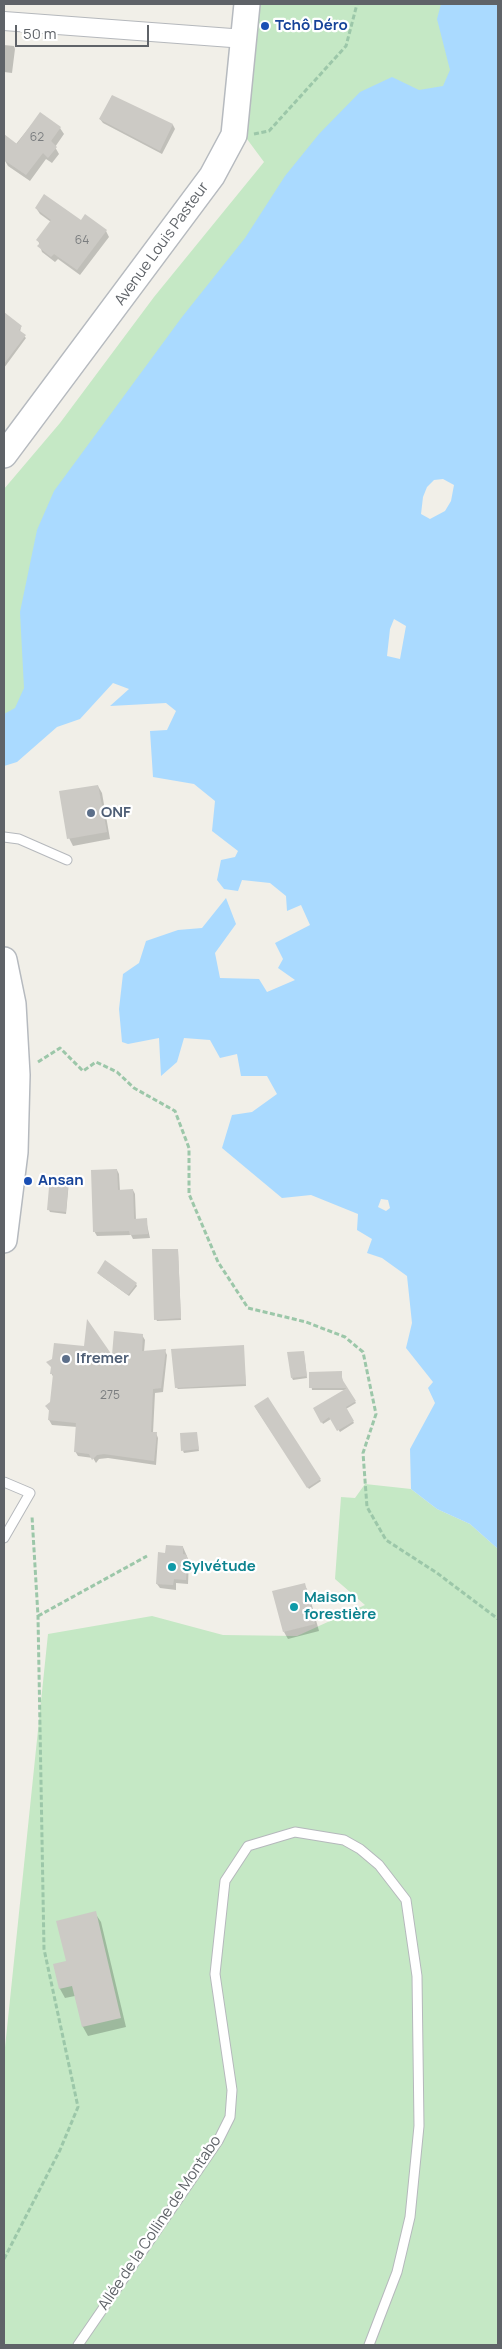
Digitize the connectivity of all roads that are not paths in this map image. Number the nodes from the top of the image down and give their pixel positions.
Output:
1 (247, 4) edge
2 (4, 21) edge
3 (245, 39) junction
4 (4, 455) edge
5 (4, 837) edge
6 (67, 860) dead end
7 (4, 960) edge
8 (4, 1240) edge
9 (4, 1482) edge
10 (4, 1538) edge
11 (78, 2345) edge
12 (369, 2345) edge

1 - 3 street, Avenue Louis Pasteur
2 - 3 street
3 - 4 street, Avenue Louis Pasteur
5 - 6 lane
7 - 8 street
9 - 10 lane
11 - 12 lane, Allée de la Colline de Montabo

